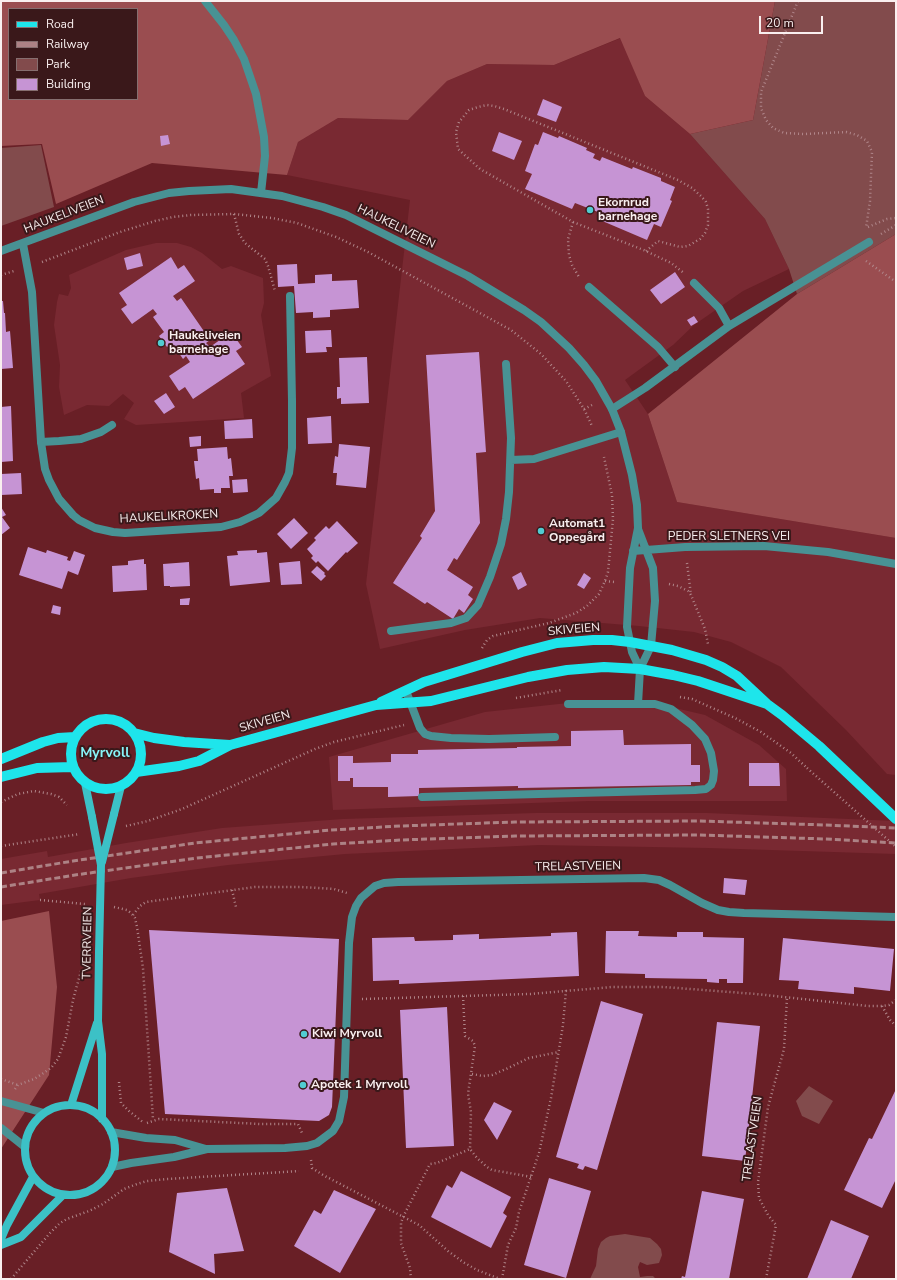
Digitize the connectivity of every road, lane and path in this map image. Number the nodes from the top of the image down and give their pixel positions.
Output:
1 (206, 1) edge
2 (798, 1) edge
3 (261, 193) junction
4 (234, 214) junction
5 (896, 218) edge
6 (573, 222) junction
7 (866, 228) junction
8 (861, 232) dead end
9 (869, 242) dead end
10 (23, 244) junction
11 (1, 251) edge
12 (646, 251) junction
13 (853, 251) junction
14 (28, 267) junction
15 (1, 275) edge
16 (896, 282) edge
17 (694, 283) joint
18 (589, 287) joint
19 (290, 296) dead end
20 (277, 297) dead end
21 (728, 326) junction
22 (506, 364) dead end
23 (675, 367) junction
24 (612, 409) junction
25 (112, 425) dead end
26 (592, 426) dead end
27 (620, 432) junction
28 (41, 442) junction
29 (604, 457) dead end
30 (511, 460) junction
31 (638, 528) junction
32 (646, 550) junction
33 (633, 551) junction
34 (687, 563) dead end
35 (896, 564) edge
36 (606, 581) junction
37 (618, 582) dead end
38 (669, 584) dead end
39 (691, 595) junction
40 (391, 631) dead end
41 (630, 642) junction
42 (651, 646) junction
43 (709, 647) dead end
44 (481, 650) dead end
45 (640, 669) junction
46 (562, 690) dead end
47 (406, 691) junction
48 (673, 696) dead end
49 (511, 699) dead end
50 (410, 702) junction
51 (568, 704) dead end
52 (638, 704) junction
53 (767, 704) junction
54 (376, 705) junction
55 (417, 721) junction
56 (134, 734) junction
57 (74, 737) junction
58 (555, 737) dead end
59 (230, 745) junction
60 (1, 759) edge
61 (72, 767) junction
62 (136, 772) junction
63 (1, 777) edge
64 (85, 783) junction
65 (121, 786) junction
66 (422, 797) dead end
67 (1, 802) edge
68 (67, 805) dead end
69 (896, 818) edge
70 (120, 827) dead end
71 (82, 833) dead end
72 (1, 846) edge
73 (896, 847) edge
74 (101, 865) junction
75 (232, 890) junction
76 (40, 900) dead end
77 (358, 902) junction
78 (87, 904) dead end
79 (109, 907) dead end
80 (236, 907) dead end
81 (133, 915) junction
82 (896, 917) edge
83 (82, 971) dead end
84 (566, 990) junction
85 (463, 996) junction
86 (787, 998) junction
87 (347, 1000) junction
88 (896, 1000) edge
89 (882, 1006) junction
90 (98, 1021) junction
91 (896, 1026) edge
92 (559, 1052) junction
93 (472, 1074) junction
94 (1, 1079) edge
95 (119, 1082) dead end
96 (18, 1085) junction
97 (10, 1094) dead end
98 (1, 1101) edge
99 (71, 1105) junction
100 (44, 1113) junction
101 (102, 1119) junction
102 (153, 1120) junction
103 (1, 1128) edge
104 (111, 1132) junction
105 (308, 1146) junction
106 (25, 1147) junction
107 (207, 1149) junction
108 (470, 1149) junction
109 (112, 1167) junction
110 (299, 1171) dead end
111 (33, 1177) junction
112 (532, 1177) junction
113 (63, 1195) junction
114 (403, 1217) junction
115 (1, 1239) edge
116 (1, 1245) edge
117 (11, 1279) edge
118 (411, 1279) edge
119 (501, 1279) edge
120 (766, 1279) edge

1 - 3 street
2 - 7 path
3 - 10 street, HAUKELIVEIEN
3 - 24 street, HAUKELIVEIEN
4 - 14 path
4 - 20 path
4 - 26 path
5 - 7 path
6 - 12 path
6 - 12 path
6 - 18 path
7 - 8 path
9 - 13 street
10 - 11 street, HAUKELIVEIEN
10 - 14 street, HAUKELIKROKEN
12 - 17 path
13 - 16 path
13 - 21 street
14 - 15 path
14 - 28 street, HAUKELIKROKEN
17 - 21 street
18 - 23 street
19 - 28 street, HAUKELIKROKEN
21 - 23 street
22 - 30 street
23 - 24 street
24 - 27 street, HAUKELIVEIEN
25 - 28 street
27 - 30 street
27 - 31 street, HAUKELIVEIEN
29 - 36 path
30 - 40 street
31 - 32 street, HAUKELIVEIEN
31 - 33 street, HAUKELIVEIEN
32 - 33 street, PEDER SLETNERS VEI
32 - 35 street, PEDER SLETNERS VEI
32 - 42 street, HAUKELIVEIEN
33 - 41 street, HAUKELIVEIEN
34 - 39 path
36 - 37 path
36 - 44 path
38 - 39 path
39 - 43 path
41 - 42 main road, SKIVEIEN
41 - 45 street, HAUKELIVEIEN
41 - 47 main road, SKIVEIEN
42 - 45 street, HAUKELIVEIEN
42 - 53 main road, SKIVEIEN
45 - 50 main road, SKIVEIEN
45 - 52 street
45 - 53 main road, SKIVEIEN
46 - 49 path
47 - 50 street
47 - 54 main road, SKIVEIEN
48 - 73 path, bridge
50 - 54 main road, SKIVEIEN
50 - 55 street
51 - 52 street
52 - 66 street
53 - 69 main road, SKIVEIEN
54 - 59 main road, SKIVEIEN
55 - 58 street
55 - 70 path
56 - 57 main road
56 - 59 main road, SKIVEIEN
56 - 62 main road
57 - 60 main road
57 - 61 main road
59 - 62 main road, SKIVEIEN
61 - 63 main road
61 - 64 main road
62 - 65 main road
64 - 65 main road
64 - 74 main road, TVERRVEIEN, bridge
65 - 74 main road, TVERRVEIEN, bridge
67 - 68 path
71 - 72 path
74 - 90 main road, TVERRVEIEN, bridge
75 - 77 path
75 - 80 path
75 - 81 path
76 - 78 path
77 - 82 street, TRELASTVEIEN
77 - 87 street, TRELASTVEIEN
79 - 81 path
81 - 102 path
83 - 96 path
84 - 85 path
84 - 86 path
84 - 92 path
85 - 87 path
85 - 93 path
86 - 89 path
86 - 120 path, TRELASTVEIEN
87 - 105 street, TRELASTVEIEN
88 - 89 path
89 - 91 path
90 - 99 main road, TVERRVEIEN
90 - 101 main road, TVERRVEIEN
92 - 93 path
92 - 112 path
93 - 108 path
94 - 96 path
95 - 102 path
96 - 97 path
98 - 100 street
99 - 100 main road
99 - 101 main road
100 - 106 main road
101 - 104 main road
102 - 105 path
103 - 106 street
104 - 107 street, TRELASTVEIEN
104 - 109 main road
105 - 107 street, TRELASTVEIEN
105 - 114 path
106 - 111 main road
107 - 109 street, TRELASTVEIEN
108 - 112 path
108 - 114 path
109 - 113 main road
110 - 117 path
111 - 113 main road
111 - 115 main road
112 - 119 path
113 - 116 main road
114 - 118 path
114 - 119 path

